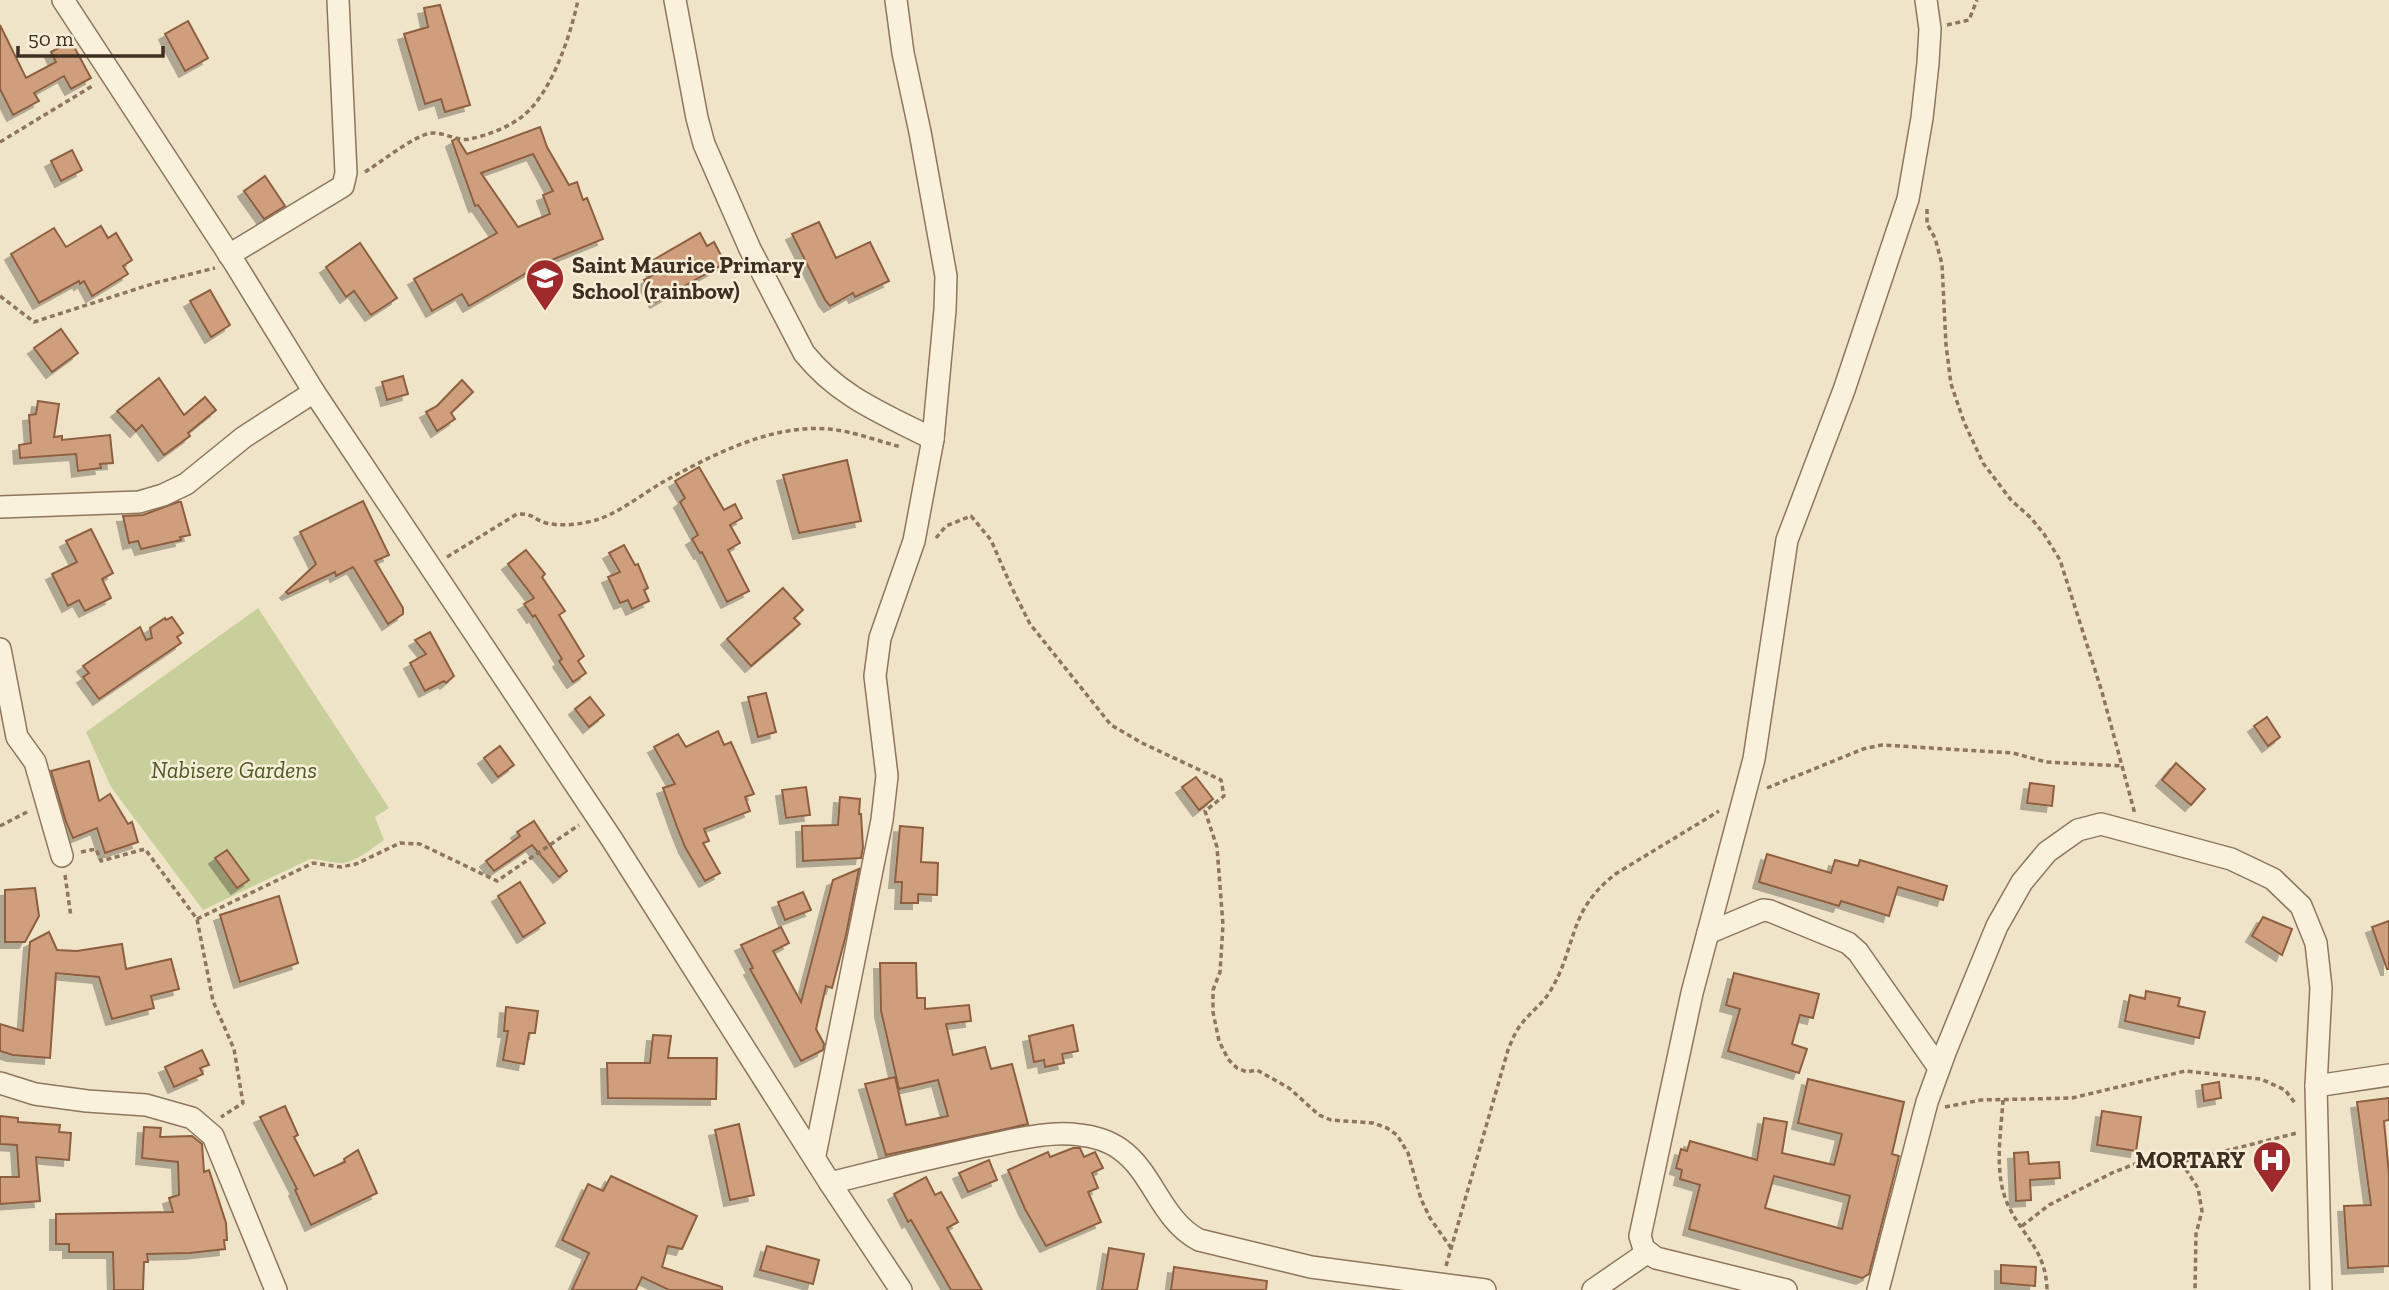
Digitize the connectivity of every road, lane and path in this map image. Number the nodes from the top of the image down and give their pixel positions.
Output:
1 (63, 0) edge
2 (338, 0) edge
3 (578, 0) edge
4 (675, 0) edge
5 (896, 0) edge
6 (1926, 0) edge
7 (1977, 0) edge
8 (1930, 29) junction
9 (112, 75) junction
10 (0, 142) edge
11 (343, 186) junction
12 (1927, 198) dead end
13 (231, 259) junction
14 (0, 296) edge
15 (314, 392) junction
16 (931, 446) junction
17 (0, 507) edge
18 (914, 541) junction
19 (431, 567) junction
20 (0, 649) edge
21 (46, 802) junction
22 (595, 814) junction
23 (0, 826) edge
24 (2139, 834) junction
25 (62, 856) junction
26 (71, 918) dead end
27 (197, 919) junction
28 (1708, 933) junction
29 (1939, 1068) junction
30 (2389, 1076) edge
31 (0, 1083) edge
32 (2316, 1086) junction
33 (2003, 1100) junction
34 (1925, 1111) junction
35 (204, 1128) junction
36 (2314, 1133) junction
37 (815, 1155) junction
38 (2181, 1162) junction
39 (830, 1183) junction
40 (2022, 1226) junction
41 (1451, 1248) dead end
42 (1648, 1252) junction
43 (1440, 1287) edge
44 (276, 1290) edge
45 (901, 1290) edge
46 (1485, 1290) edge
47 (1593, 1290) edge
48 (1786, 1290) edge
49 (1878, 1290) edge
50 (2047, 1290) edge
51 (2195, 1290) edge
52 (2321, 1290) edge

1 - 9 street
2 - 11 street
3 - 11 path
4 - 16 street
5 - 16 street
6 - 8 street
7 - 8 path
8 - 28 street
9 - 10 path
9 - 13 street
11 - 13 street
12 - 24 path
13 - 14 path
13 - 15 street
15 - 17 street
15 - 19 street
16 - 18 street
16 - 19 path
18 - 37 street
18 - 41 path
19 - 22 street
20 - 21 street
21 - 23 path
21 - 25 street
22 - 27 path
22 - 37 street
24 - 29 street
24 - 32 street
25 - 26 path
25 - 27 path
27 - 35 path
28 - 29 street
28 - 42 street
29 - 34 street
30 - 32 street
31 - 35 street
32 - 36 street
33 - 34 path
33 - 36 path
33 - 40 path
34 - 49 street
35 - 44 street
36 - 38 path
36 - 52 street
37 - 39 street
38 - 40 path
38 - 51 path
39 - 43 street
39 - 45 street
40 - 50 path
42 - 47 street
42 - 48 street
43 - 46 street

